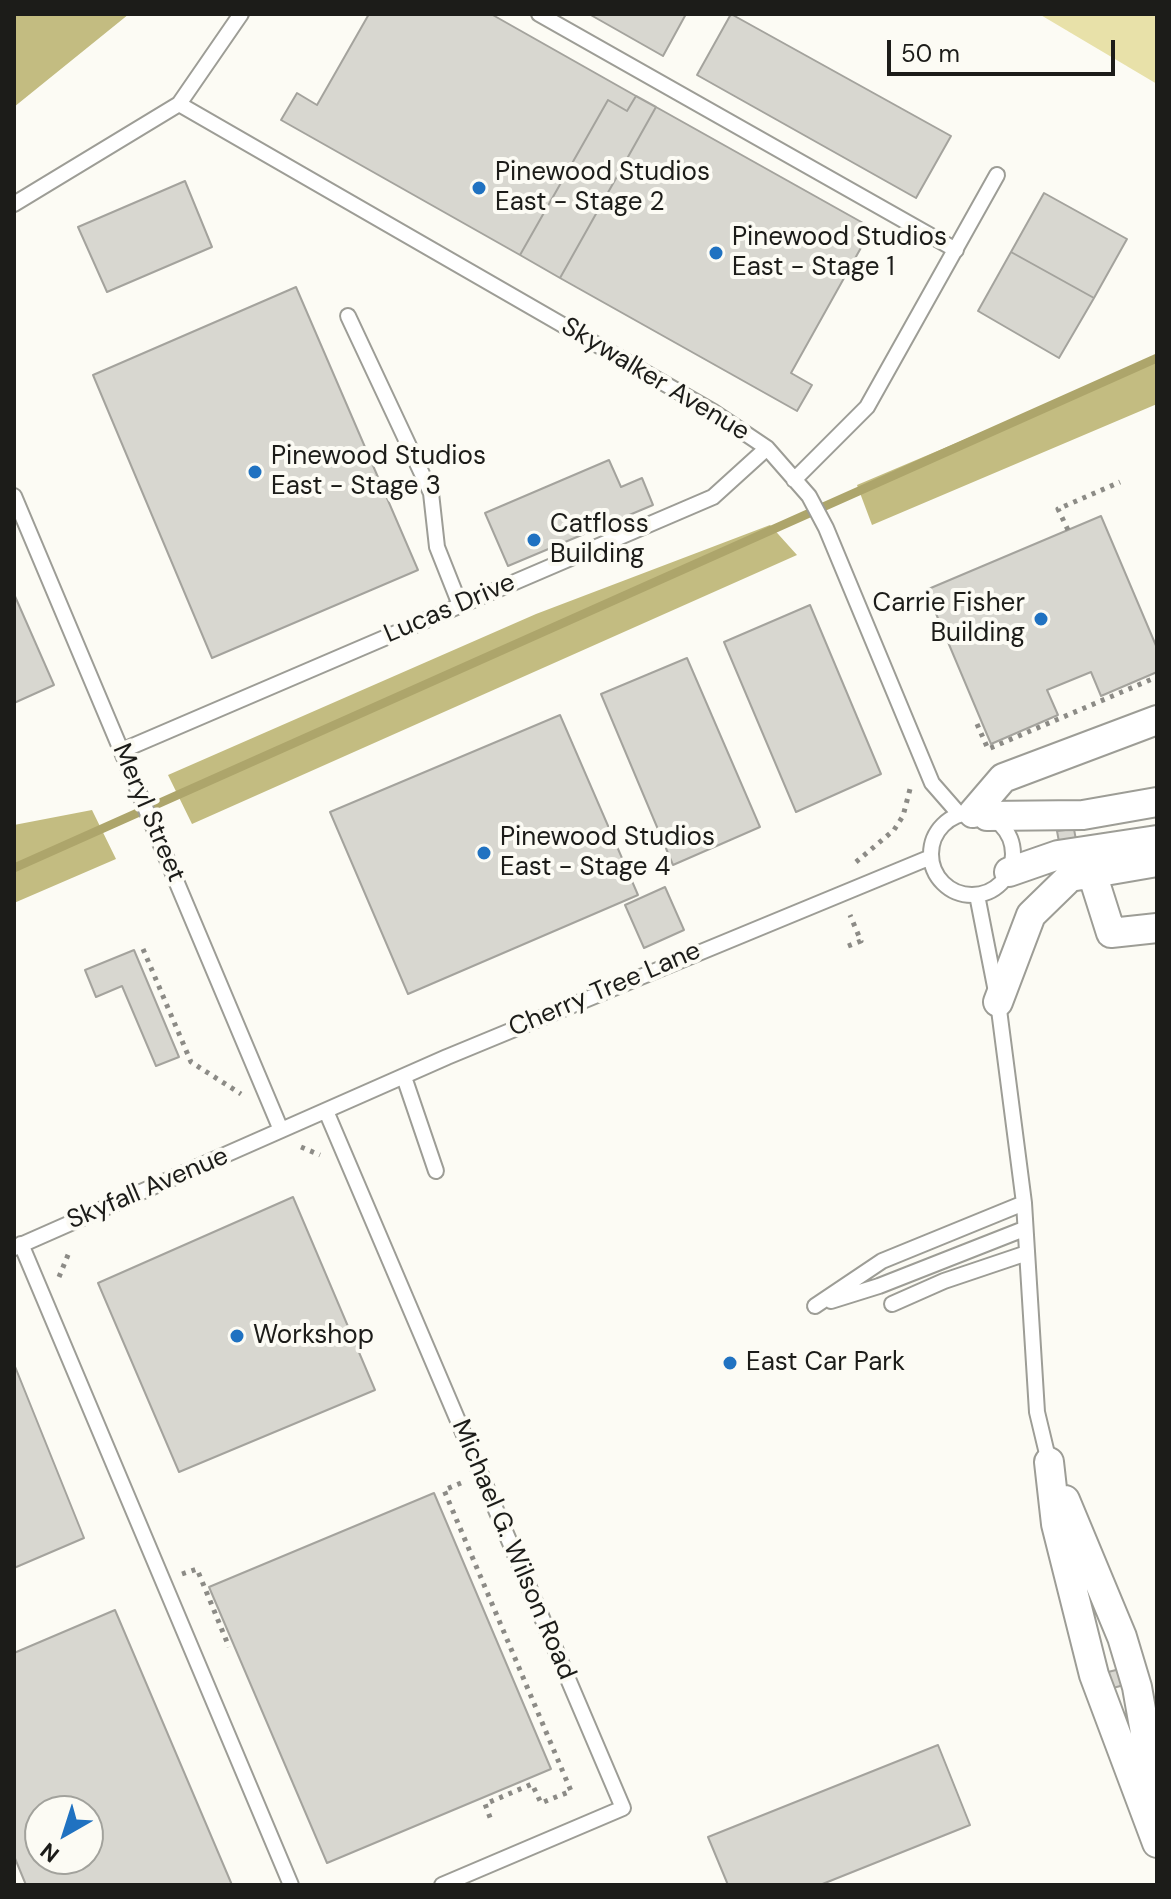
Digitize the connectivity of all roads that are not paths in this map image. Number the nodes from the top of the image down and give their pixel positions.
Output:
1 (241, 14) edge
2 (539, 14) edge
3 (179, 104) junction
4 (997, 175) dead end
5 (14, 204) edge
6 (956, 250) junction
7 (348, 316) dead end
8 (767, 448) junction
9 (794, 480) junction
10 (14, 496) edge
11 (460, 605) junction
12 (1157, 720) edge
13 (121, 751) junction
14 (1157, 802) edge
15 (973, 815) junction
16 (1157, 840) edge
17 (931, 857) junction
18 (1157, 862) edge
19 (1009, 872) junction
20 (1092, 873) junction
21 (977, 895) junction
22 (1157, 928) edge
23 (998, 1002) junction
24 (404, 1077) junction
25 (326, 1111) junction
26 (281, 1130) junction
27 (436, 1171) dead end
28 (1024, 1203) junction
29 (1024, 1229) junction
30 (18, 1246) edge
31 (1027, 1253) junction
32 (892, 1304) dead end
33 (1049, 1462) junction
34 (1157, 1800) edge
35 (1157, 1843) edge
36 (291, 1885) edge
37 (442, 1885) edge

1 - 3 lane
2 - 6 lane
3 - 5 lane
3 - 8 lane, Skywalker Avenue
4 - 6 lane
6 - 9 lane
7 - 11 lane
8 - 9 lane, Skywalker Avenue
8 - 11 lane, Lucas Drive
9 - 15 lane, Skywalker Avenue
10 - 13 lane, Meryl Street
11 - 13 lane, Lucas Drive
12 - 15 street
13 - 26 lane, Meryl Street
14 - 15 street
15 - 17 lane
15 - 19 lane
16 - 19 street
17 - 21 lane
17 - 24 lane, Cherry Tree Lane
18 - 20 street
19 - 21 lane
20 - 22 street
20 - 23 street
21 - 23 lane
23 - 28 lane
24 - 25 lane, Cherry Tree Lane
24 - 27 lane
25 - 26 lane, Cherry Tree Lane
25 - 37 lane, Michael G. Wilson Road
26 - 30 lane, Skyfall Avenue
28 - 29 lane
28 - 29 lane
29 - 31 lane
30 - 36 lane
31 - 32 lane
31 - 33 lane
33 - 34 street
33 - 35 street

